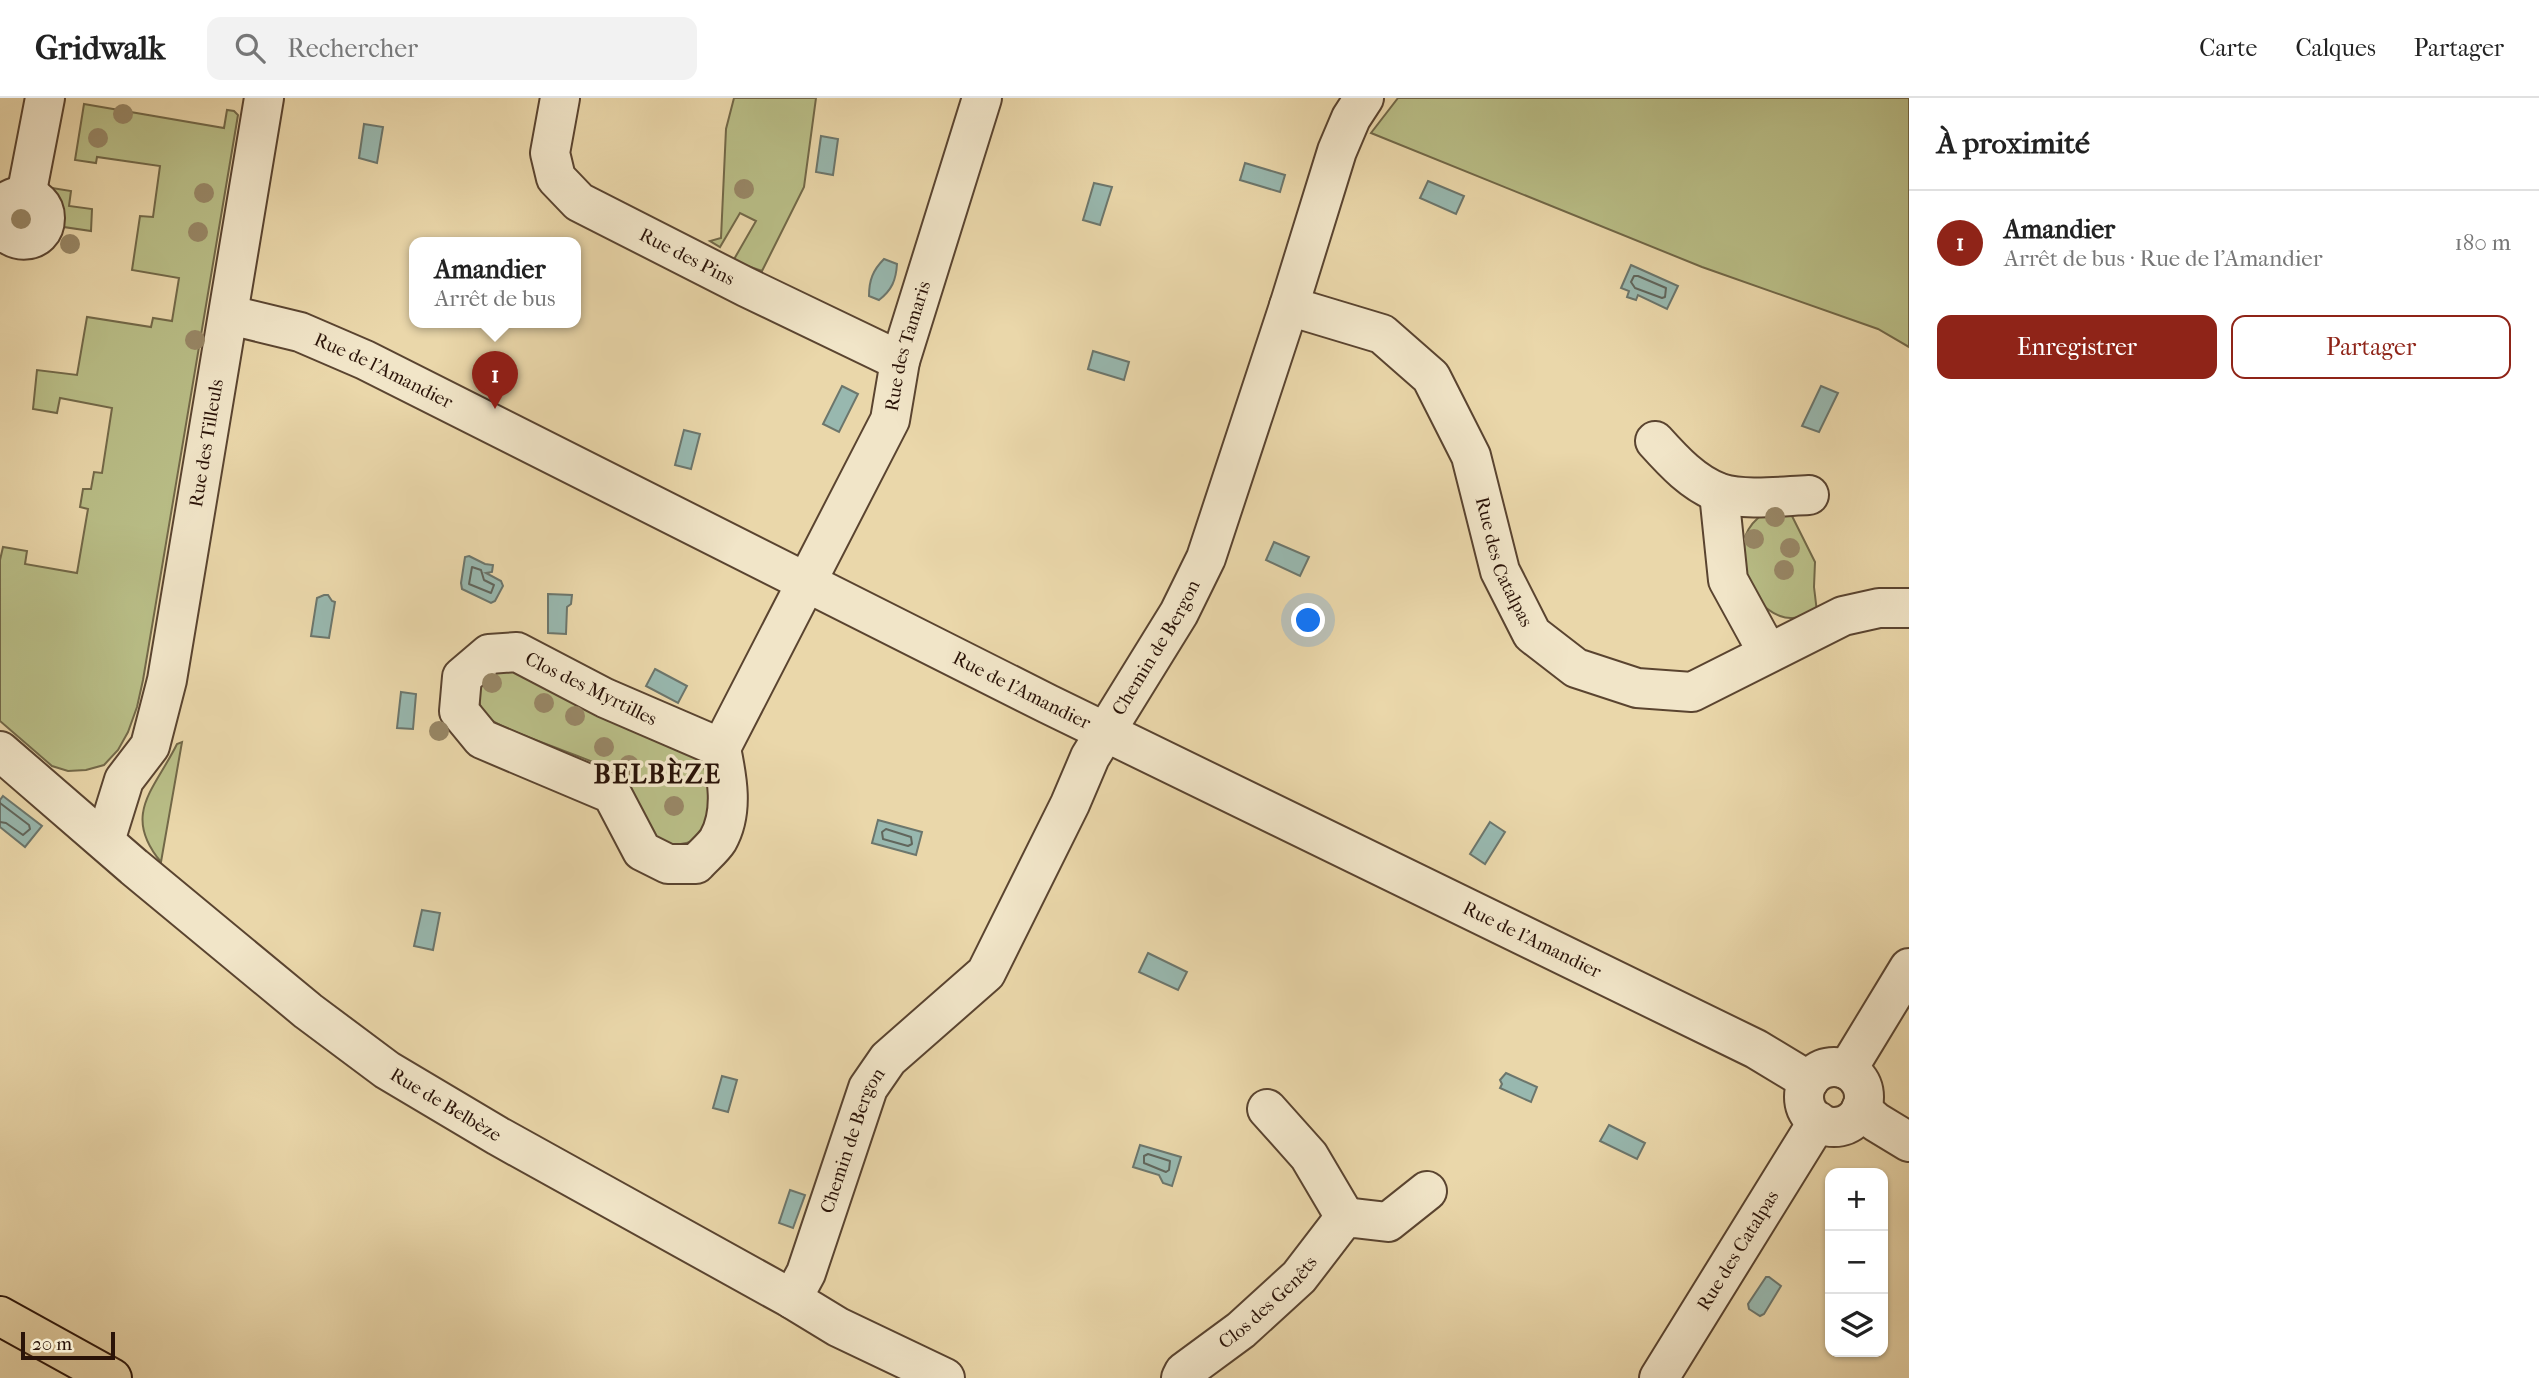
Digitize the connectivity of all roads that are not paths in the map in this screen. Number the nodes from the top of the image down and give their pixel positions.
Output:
1 (45, 98) edge
2 (264, 98) edge
3 (560, 98) edge
4 (982, 98) edge
5 (1364, 98) edge
6 (13, 204) edge
7 (0, 223) edge
8 (1289, 306) junction
9 (230, 315) junction
10 (900, 361) junction
11 (1655, 441) dead end
12 (1719, 493) junction
13 (1809, 495) dead end
14 (806, 583) junction
15 (1909, 608) edge
16 (1768, 653) junction
17 (1105, 732) junction
18 (721, 748) junction
19 (0, 751) edge
20 (124, 780) junction
21 (66, 807) junction
22 (105, 841) junction
23 (1909, 968) edge
24 (1847, 1070) junction
25 (1809, 1081) junction
26 (1267, 1109) dead end
27 (1861, 1109) junction
28 (1818, 1121) junction
29 (1909, 1142) edge
30 (1426, 1191) dead end
31 (1345, 1217) junction
32 (792, 1299) junction
33 (0, 1316) edge
34 (936, 1376) edge
35 (112, 1378) edge
36 (1181, 1378) edge
37 (1659, 1378) edge

1 - 6 street
2 - 9 street, Rue des Tilleuls
3 - 10 street, Rue des Pins
4 - 10 street, Rue des Tamaris
5 - 8 street, Chemin de Bergon
6 - 7 street
8 - 16 street, Rue des Catalpas
8 - 17 street, Chemin de Bergon
9 - 14 street, Rue de l'Amandier
9 - 20 street, Rue des Tilleuls
10 - 14 street, Rue des Tamaris
11 - 12 street
12 - 13 street
12 - 16 street
14 - 17 street, Rue de l'Amandier
14 - 18 street
15 - 16 street, Rue des Catalpas
17 - 25 street, Rue de l'Amandier
17 - 32 street, Chemin de Bergon
18 - 18 street, Clos des Myrtilles
19 - 21 street, Rue de Belbèze
20 - 21 street
20 - 22 street, Rue des Tilleuls
21 - 22 street, Rue de Belbèze
22 - 32 street, Rue de Belbèze
23 - 24 street
24 - 25 street
24 - 27 street
25 - 28 street
26 - 31 street
27 - 28 street
27 - 29 street
28 - 37 street, Rue des Catalpas
30 - 31 street
31 - 36 street, Clos des Genêts
32 - 34 street, Rue de Belbèze
33 - 35 main road

